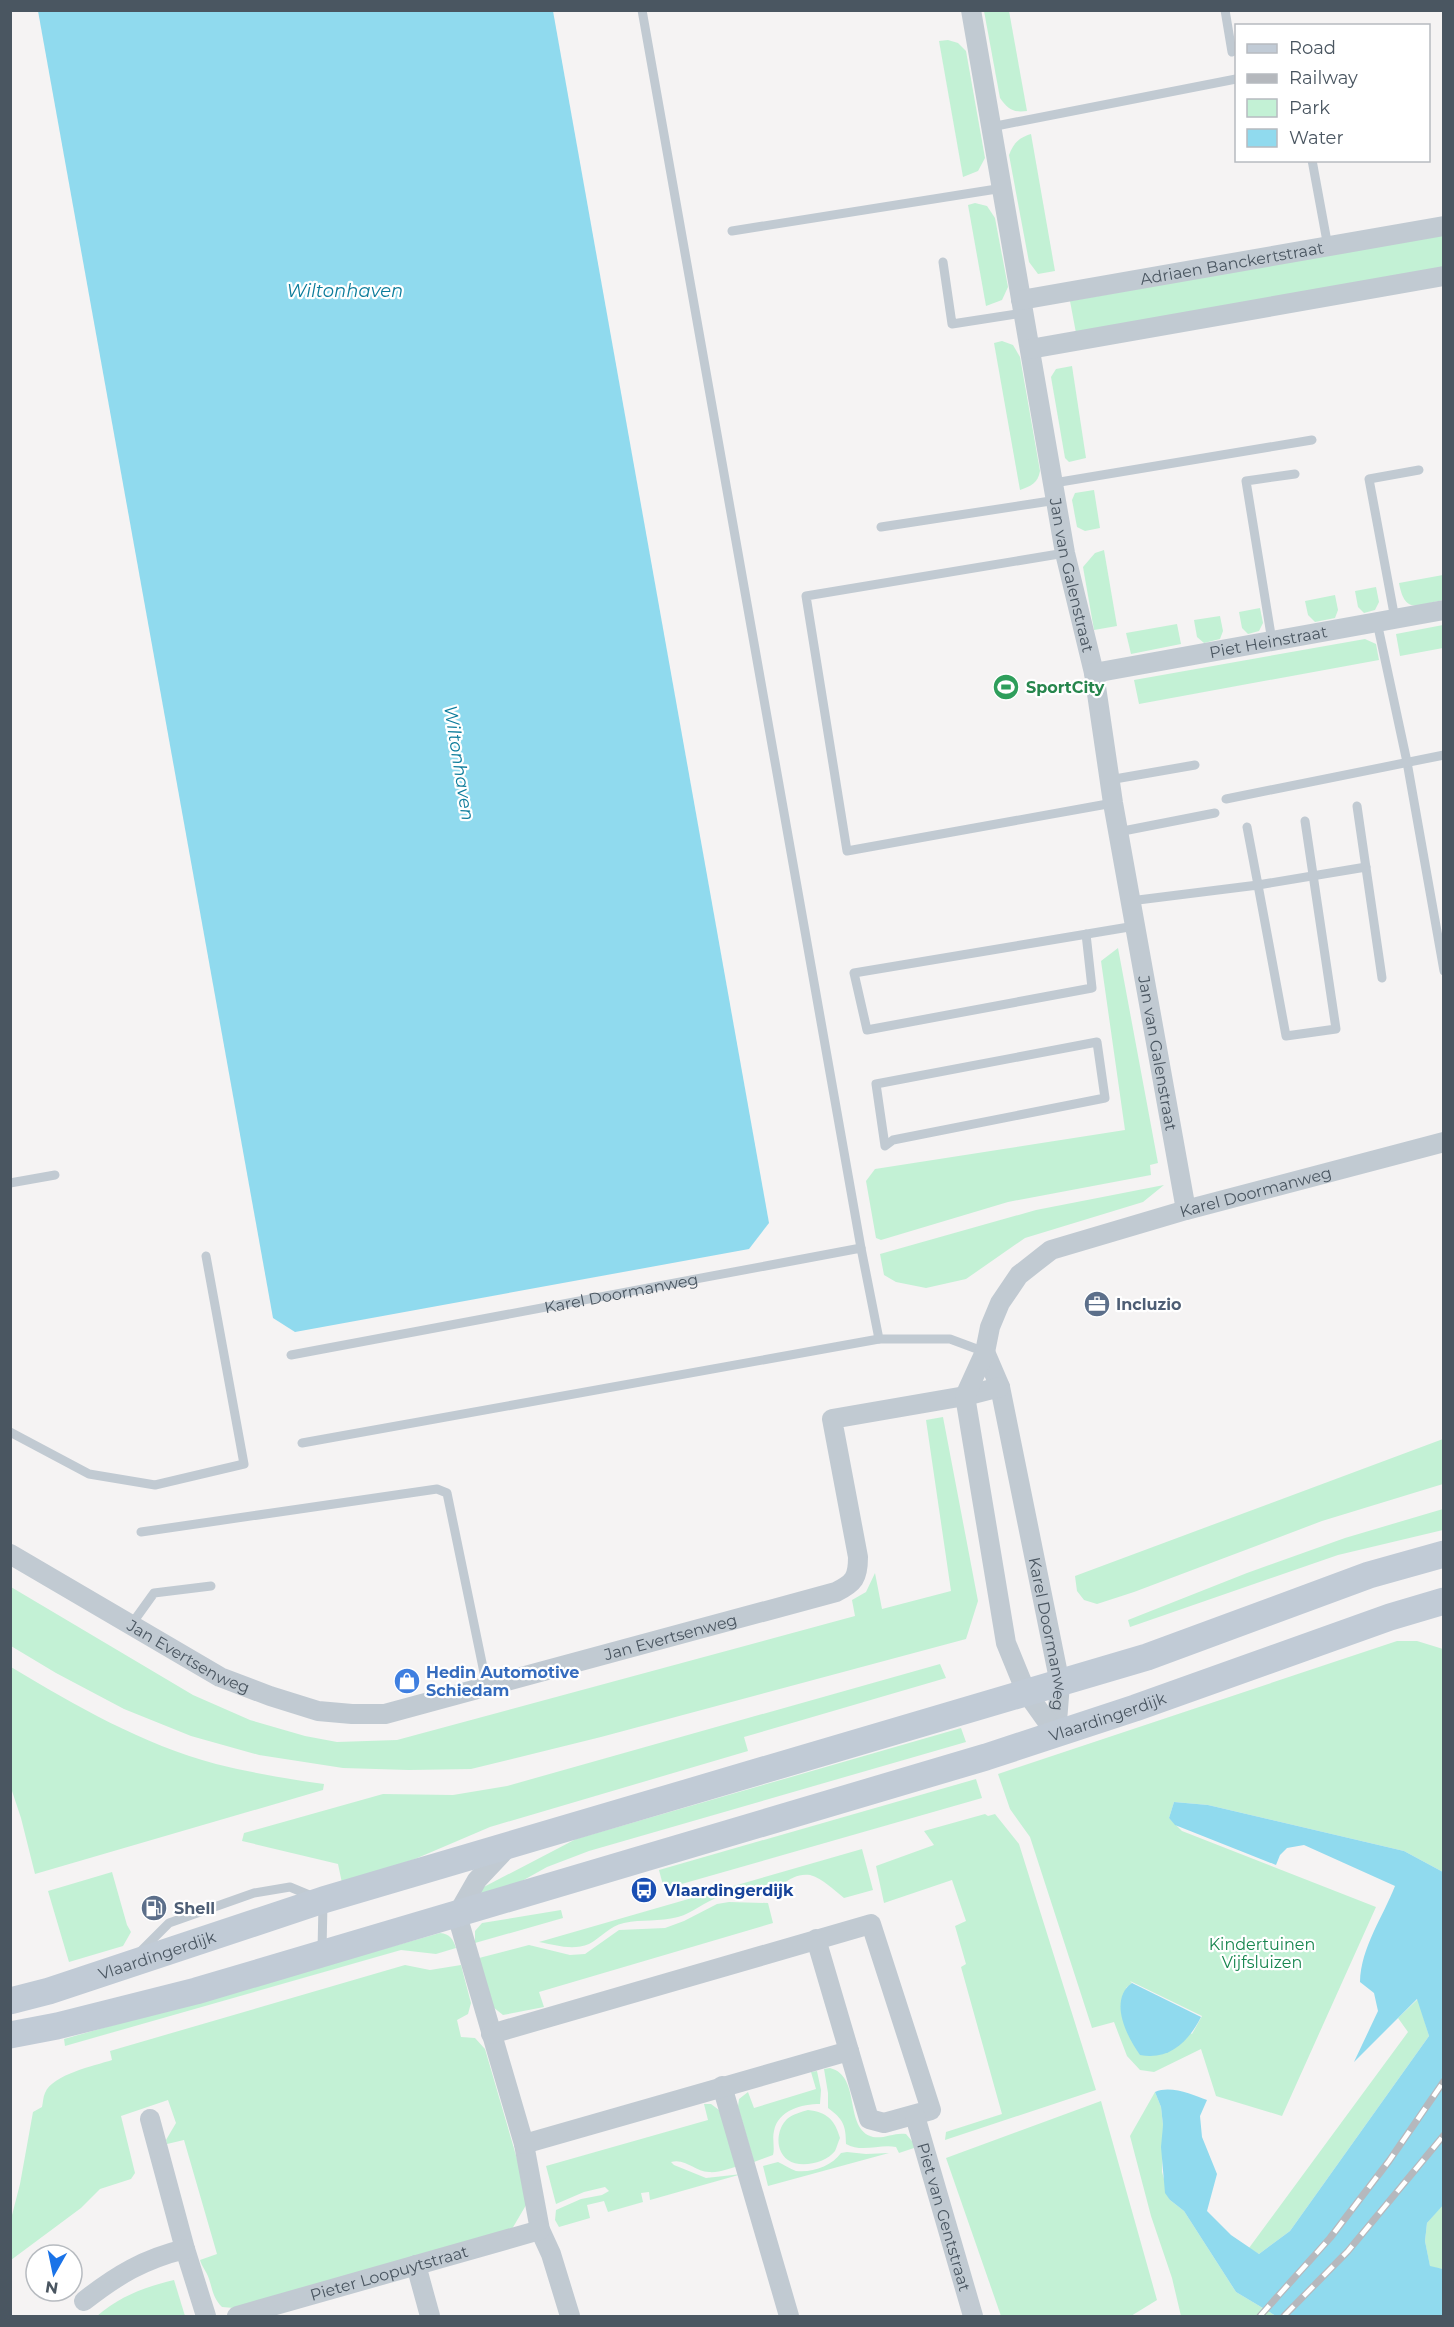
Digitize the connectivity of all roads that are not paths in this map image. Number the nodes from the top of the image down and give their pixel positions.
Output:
1 (642, 10) edge
2 (970, 10) edge
3 (1225, 10) edge
4 (1233, 52) dead end
5 (1235, 79) edge
6 (991, 127) junction
7 (1312, 162) edge
8 (1003, 188) junction
9 (1443, 226) edge
10 (732, 231) dead end
11 (1328, 247) junction
12 (943, 262) dead end
13 (1443, 276) edge
14 (1022, 307) junction
15 (1030, 349) junction
16 (1312, 440) dead end
17 (1419, 470) dead end
18 (1295, 474) dead end
19 (1055, 491) junction
20 (881, 528) dead end
21 (1065, 553) junction
22 (1443, 610) edge
23 (1386, 620) junction
24 (1272, 641) junction
25 (1094, 673) junction
26 (1443, 755) edge
27 (1407, 762) junction
28 (1195, 765) dead end
29 (1109, 780) junction
30 (1226, 799) dead end
31 (1113, 803) junction
32 (1357, 806) dead end
33 (1215, 813) dead end
34 (1305, 821) dead end
35 (1247, 827) dead end
36 (1118, 832) junction
37 (1366, 867) junction
38 (1312, 876) junction
39 (1258, 885) junction
40 (1130, 901) junction
41 (1135, 926) junction
42 (1086, 934) junction
43 (1443, 971) edge
44 (1383, 978) dead end
45 (1443, 1142) edge
46 (885, 1146) joint
47 (55, 1175) dead end
48 (10, 1182) edge
49 (1186, 1210) junction
50 (861, 1248) junction
51 (206, 1256) dead end
52 (879, 1338) junction
53 (985, 1352) junction
54 (291, 1355) dead end
55 (1000, 1387) junction
56 (965, 1395) junction
57 (10, 1432) edge
58 (302, 1443) dead end
59 (141, 1532) dead end
60 (10, 1554) edge
61 (1443, 1554) edge
62 (212, 1586) dead end
63 (1443, 1601) edge
64 (132, 1625) junction
65 (1060, 1684) junction
66 (487, 1687) junction
67 (1026, 1692) junction
68 (1056, 1734) junction
69 (511, 1843) junction
70 (323, 1900) junction
71 (457, 1915) junction
72 (816, 1939) junction
73 (322, 1953) junction
74 (10, 2001) edge
75 (490, 2034) junction
76 (10, 2035) edge
77 (849, 2051) junction
78 (722, 2086) junction
79 (915, 2116) junction
80 (150, 2119) dead end
81 (524, 2144) junction
82 (540, 2230) junction
83 (185, 2249) junction
84 (416, 2265) junction
85 (84, 2301) dead end
86 (301, 2308) edge
87 (206, 2316) edge
88 (237, 2316) edge
89 (430, 2316) edge
90 (570, 2316) edge
91 (789, 2316) edge
92 (973, 2316) edge

1 - 50 lane
2 - 6 street, Jan van Galenstraat
3 - 4 lane
5 - 6 lane
6 - 8 street, Jan van Galenstraat
7 - 11 lane
8 - 10 lane
8 - 14 street, Jan van Galenstraat
9 - 11 street, Adriaen Banckertstraat
11 - 14 street, Adriaen Banckertstraat
12 - 14 lane
13 - 15 street
14 - 15 street, Jan van Galenstraat
15 - 19 street, Jan van Galenstraat
16 - 19 lane
17 - 23 lane
18 - 24 lane
19 - 20 lane
19 - 21 street, Jan van Galenstraat
21 - 25 street, Jan van Galenstraat
21 - 31 lane
22 - 23 street, Piet Heinstraat
23 - 24 street, Piet Heinstraat
23 - 27 lane
24 - 25 street, Piet Heinstraat
25 - 29 street, Jan van Galenstraat
26 - 27 lane
27 - 30 lane
27 - 43 lane
28 - 29 lane
29 - 31 street, Jan van Galenstraat
31 - 36 street, Jan van Galenstraat
32 - 37 lane
33 - 36 lane
34 - 38 lane
35 - 39 lane
36 - 40 street, Jan van Galenstraat
37 - 38 lane
37 - 44 lane
38 - 39 lane
38 - 39 lane
39 - 40 lane
40 - 41 street, Jan van Galenstraat
41 - 42 lane
41 - 49 street, Jan van Galenstraat
42 - 42 lane
45 - 49 street, Karel Doormanweg
46 - 46 lane
47 - 48 lane
49 - 53 street, Karel Doormanweg
50 - 52 lane
50 - 54 lane, Karel Doormanweg
51 - 57 lane
52 - 53 lane
52 - 58 lane
53 - 55 street, Karel Doormanweg
53 - 56 street, Karel Doormanweg
55 - 56 street, Jan Evertsenweg
55 - 65 street, Karel Doormanweg
56 - 66 street, Jan Evertsenweg
56 - 67 street, Karel Doormanweg
59 - 66 lane
60 - 64 street, Jan Evertsenweg
61 - 65 main road, Vlaardingerdijk
62 - 64 lane
63 - 68 main road, Vlaardingerdijk
64 - 66 street, Jan Evertsenweg
65 - 67 main road, Vlaardingerdijk
65 - 68 street, Karel Doormanweg
67 - 68 street, Karel Doormanweg
67 - 69 main road, Vlaardingerdijk
68 - 71 main road, Vlaardingerdijk
69 - 70 main road, Vlaardingerdijk
69 - 71 street
70 - 73 lane
70 - 74 main road, Vlaardingerdijk
71 - 73 main road, Vlaardingerdijk
71 - 75 street
72 - 75 street
72 - 77 street
72 - 79 street
73 - 76 main road, Vlaardingerdijk
75 - 81 street
77 - 78 street
77 - 79 street
78 - 81 street
78 - 91 street
79 - 92 street, Piet van Gentstraat
80 - 83 street
81 - 82 street
82 - 84 street, Pieter Loopuytstraat
82 - 90 street
83 - 85 street
83 - 87 street
84 - 86 street, Pieter Loopuytstraat
84 - 89 street
86 - 88 street, Pieter Loopuytstraat

